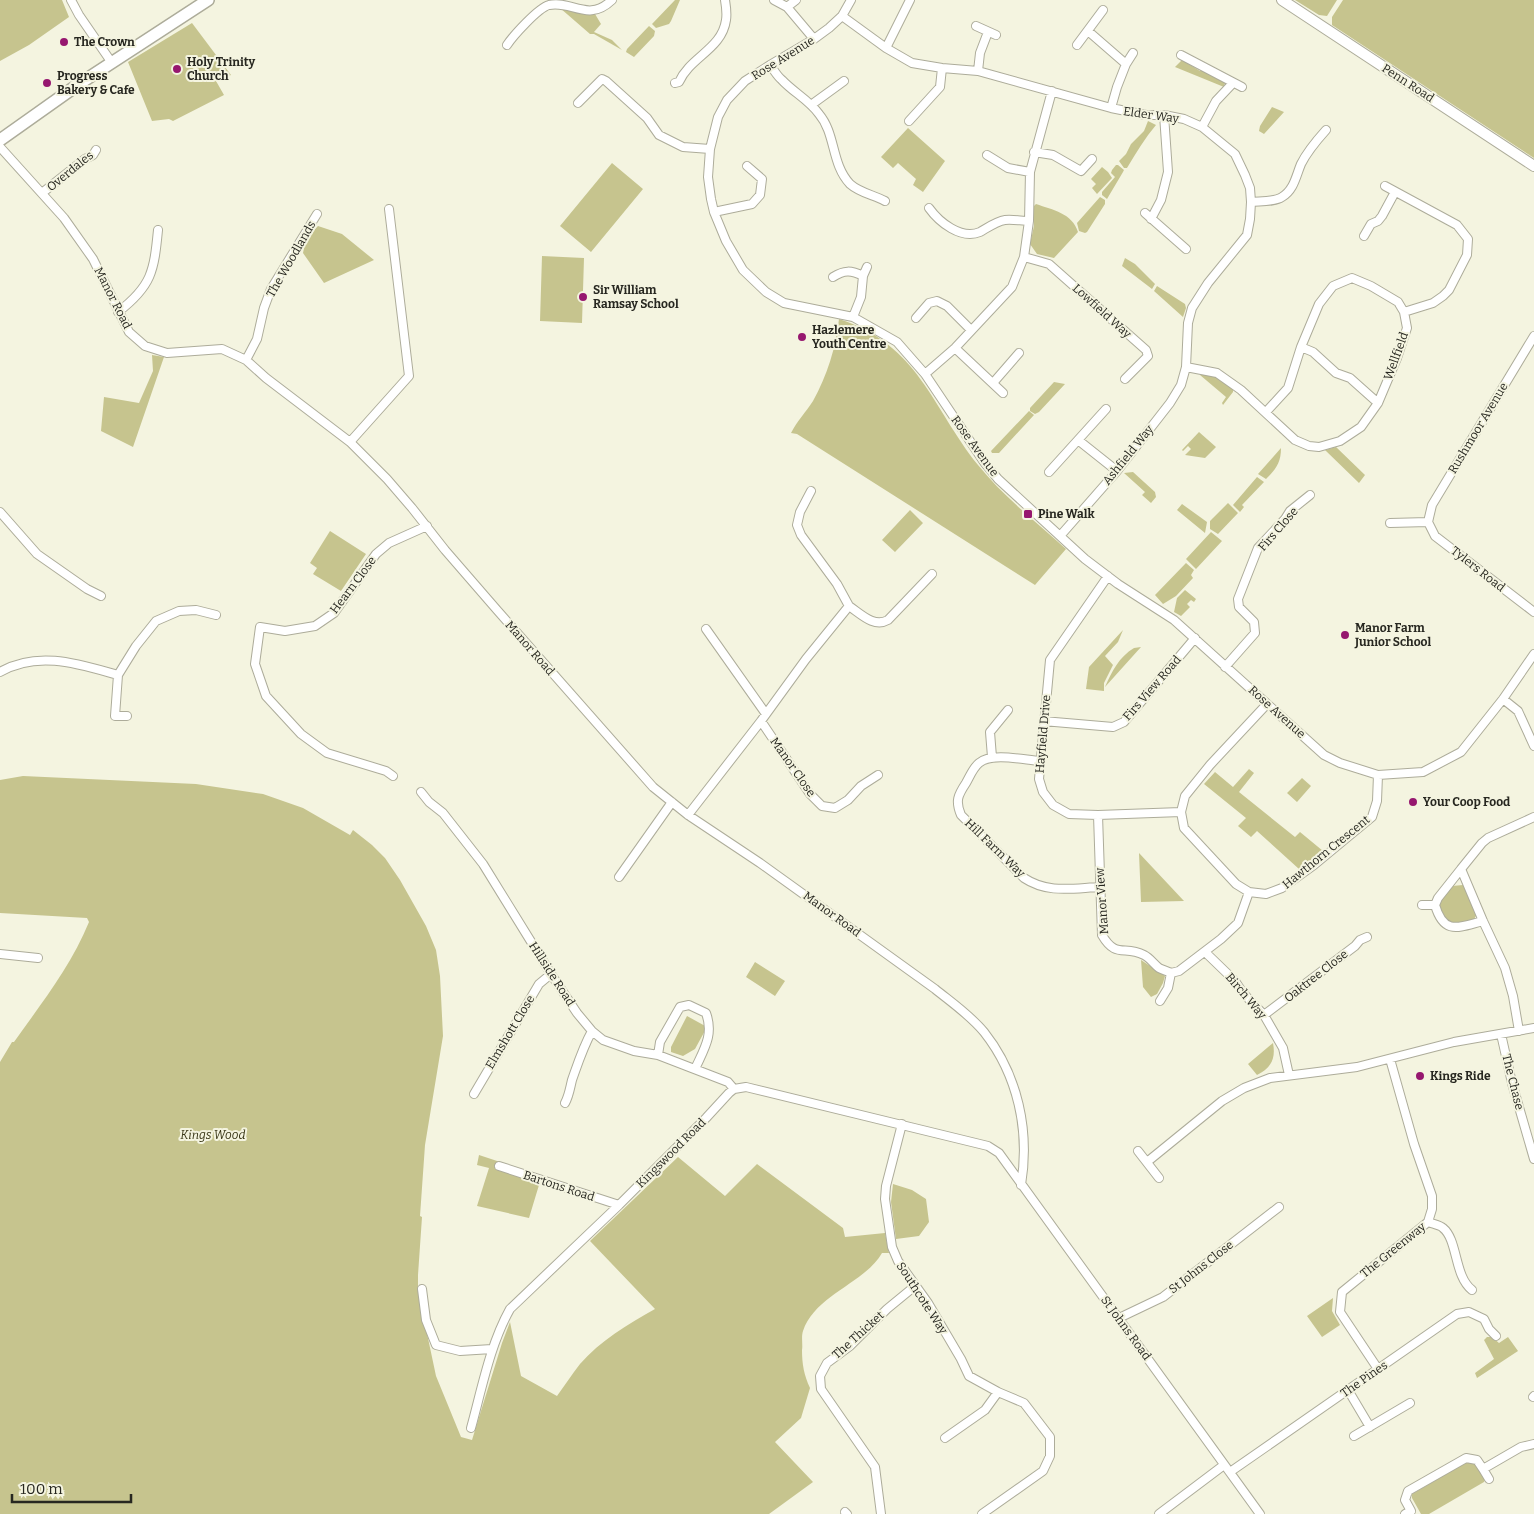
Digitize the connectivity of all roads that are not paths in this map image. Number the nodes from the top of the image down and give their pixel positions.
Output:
1 (71, 0) edge
2 (208, 0) edge
3 (612, 0) edge
4 (726, 0) edge
5 (774, 0) edge
6 (796, 0) edge
7 (851, 0) edge
8 (910, 0) edge
9 (1282, 0) edge
10 (787, 7) junction
11 (1103, 10) dead end
12 (842, 16) junction
13 (976, 26) dead end
14 (1088, 31) junction
15 (814, 39) junction
16 (1077, 45) dead end
17 (506, 46) dead end
18 (886, 48) junction
19 (1134, 53) dead end
20 (1182, 54) dead end
21 (112, 63) junction
22 (1126, 64) junction
23 (770, 65) junction
24 (942, 68) junction
25 (978, 71) junction
26 (844, 81) dead end
27 (675, 83) dead end
28 (1233, 83) junction
29 (1242, 87) dead end
30 (1052, 91) junction
31 (578, 103) dead end
32 (811, 105) junction
33 (1112, 108) junction
34 (1164, 115) junction
35 (909, 121) dead end
36 (1202, 127) junction
37 (1326, 130) dead end
38 (0, 140) edge
39 (0, 147) edge
40 (710, 149) junction
41 (96, 150) dead end
42 (1034, 152) junction
43 (987, 156) dead end
44 (1092, 159) dead end
45 (747, 166) dead end
46 (1534, 166) edge
47 (1030, 172) junction
48 (1385, 186) dead end
49 (1395, 192) junction
50 (42, 193) junction
51 (885, 201) dead end
52 (1251, 202) junction
53 (929, 208) dead end
54 (389, 209) dead end
55 (714, 212) junction
56 (317, 214) dead end
57 (1029, 221) junction
58 (158, 230) dead end
59 (1364, 236) dead end
60 (1186, 249) dead end
61 (1024, 257) junction
62 (867, 267) dead end
63 (863, 276) junction
64 (833, 277) dead end
65 (118, 312) junction
66 (1404, 312) junction
67 (853, 317) junction
68 (916, 318) dead end
69 (972, 330) junction
70 (1534, 336) edge
71 (1301, 347) junction
72 (955, 348) junction
73 (1019, 352) dead end
74 (246, 360) junction
75 (1186, 367) junction
76 (925, 374) junction
77 (1125, 379) dead end
78 (994, 383) junction
79 (1003, 393) dead end
80 (1378, 403) junction
81 (1106, 409) dead end
82 (1266, 412) junction
83 (1078, 440) junction
84 (350, 442) junction
85 (1050, 472) dead end
86 (1117, 472) junction
87 (811, 491) dead end
88 (1310, 495) dead end
89 (0, 512) edge
90 (1428, 522) junction
91 (1390, 523) dead end
92 (427, 526) junction
93 (1060, 536) junction
94 (932, 574) dead end
95 (1108, 576) junction
96 (101, 596) dead end
97 (849, 606) junction
98 (1534, 612) edge
99 (216, 615) dead end
100 (706, 629) dead end
101 (1195, 638) junction
102 (1534, 654) edge
103 (1226, 667) junction
104 (0, 672) edge
105 (118, 675) junction
106 (1503, 699) junction
107 (1267, 704) junction
108 (1008, 710) dead end
109 (127, 716) dead end
110 (763, 717) junction
111 (1044, 721) junction
112 (1534, 746) edge
113 (992, 757) junction
114 (1040, 761) junction
115 (878, 775) dead end
116 (394, 776) dead end
117 (1378, 776) junction
118 (420, 792) dead end
119 (672, 802) junction
120 (1181, 812) junction
121 (688, 815) junction
122 (1098, 815) junction
123 (1534, 817) edge
124 (1461, 869) junction
125 (619, 877) dead end
126 (1101, 887) junction
127 (1249, 892) junction
128 (1422, 905) dead end
129 (1435, 905) junction
130 (1483, 921) junction
131 (1367, 937) dead end
132 (1205, 952) junction
133 (0, 954) edge
134 (38, 958) dead end
135 (1171, 973) junction
136 (551, 974) junction
137 (1160, 1002) dead end
138 (1264, 1015) junction
139 (1534, 1028) edge
140 (592, 1031) junction
141 (1519, 1031) junction
142 (1501, 1034) junction
143 (658, 1054) junction
144 (1390, 1059) junction
145 (695, 1069) junction
146 (1289, 1075) junction
147 (734, 1089) junction
148 (474, 1094) dead end
149 (565, 1103) dead end
150 (902, 1124) junction
151 (1138, 1151) dead end
152 (1534, 1157) edge
153 (1147, 1162) junction
154 (499, 1166) dead end
155 (1159, 1178) dead end
156 (1021, 1185) junction
157 (619, 1205) junction
158 (1279, 1206) dead end
159 (1428, 1222) junction
160 (915, 1286) junction
161 (422, 1289) dead end
162 (1472, 1290) dead end
163 (1118, 1318) junction
164 (1496, 1336) dead end
165 (492, 1349) junction
166 (1378, 1369) junction
167 (1348, 1390) junction
168 (998, 1392) junction
169 (1410, 1403) dead end
170 (1370, 1427) junction
171 (471, 1428) dead end
172 (1354, 1436) dead end
173 (945, 1438) dead end
174 (1534, 1444) edge
175 (1224, 1465) junction
176 (1483, 1469) junction
177 (1230, 1472) junction
178 (1488, 1479) dead end
179 (881, 1514) edge
180 (982, 1514) edge
181 (1159, 1514) edge
182 (1260, 1514) edge
183 (1405, 1514) edge

1 - 21 street
2 - 21 main road
3 - 17 street
4 - 27 street
5 - 10 street
6 - 10 street
7 - 12 street, Rose Avenue
8 - 18 street
9 - 46 main road, Penn Road
10 - 15 street
11 - 14 street
12 - 15 street, Rose Avenue
12 - 18 street, Elder Way
13 - 25 street
14 - 16 street
14 - 22 street
15 - 23 street, Rose Avenue
18 - 24 street, Elder Way
19 - 22 street
20 - 28 street
21 - 38 main road
22 - 33 street
23 - 32 street
23 - 40 street, Rose Avenue
24 - 25 street, Elder Way
24 - 35 street
25 - 30 street, Elder Way
26 - 32 street
28 - 29 street
28 - 36 street
30 - 33 street, Elder Way
30 - 42 street
31 - 40 street
32 - 51 street
33 - 34 street, Elder Way
34 - 36 street, Elder Way
34 - 60 street
36 - 52 street, Elder Way
37 - 52 street
39 - 50 street, Manor Road
40 - 55 street, Rose Avenue
41 - 50 street, Overdales
42 - 44 street
42 - 47 street
43 - 47 street
45 - 55 street
47 - 57 street
48 - 49 street
49 - 59 street
49 - 66 street
50 - 65 street, Manor Road
52 - 75 street, Elder Way
53 - 57 street
54 - 84 street
55 - 67 street, Rose Avenue
56 - 74 street, The Woodlands
57 - 61 street
58 - 65 street
61 - 69 street
61 - 77 street, Lowfield Way
62 - 63 street
63 - 64 street
63 - 67 street
65 - 74 street, Manor Road
66 - 71 street
66 - 80 street, Wellfield
67 - 76 street, Rose Avenue
68 - 69 street
69 - 72 street
70 - 90 street, Rushmoor Avenue
71 - 80 street
71 - 82 street
72 - 76 street
72 - 78 street
73 - 78 street
74 - 84 street, Manor Road
75 - 82 street, Wellfield
75 - 86 street, Ashfield Way
76 - 93 street, Rose Avenue
78 - 79 street
80 - 82 street, Wellfield
81 - 83 street
83 - 85 street
83 - 86 street
84 - 92 street, Manor Road
86 - 93 street, Ashfield Way
87 - 97 street
88 - 103 street, Firs Close
89 - 96 street
90 - 91 street
90 - 98 street, Tylers Road
92 - 116 street, Hearn Close
92 - 119 street, Manor Road
93 - 95 street, Rose Avenue
94 - 97 street
95 - 101 street, Rose Avenue
95 - 111 street, Hayfield Drive
97 - 110 street
99 - 105 street
100 - 110 street, Manor Close
101 - 103 street, Rose Avenue
101 - 111 street, Firs View Road
102 - 106 street, Rose Avenue
103 - 107 street, Rose Avenue
104 - 105 street
105 - 109 street
106 - 112 street
106 - 117 street, Rose Avenue
107 - 117 street, Rose Avenue
107 - 120 street
108 - 113 street
110 - 115 street, Manor Close
110 - 121 street
111 - 114 street, Hayfield Drive
113 - 114 street
113 - 126 street, Hill Farm Way
114 - 122 street, Hayfield Drive
117 - 127 street, Hawthorn Crescent
118 - 136 street, Hillside Road
119 - 121 street, Manor Road
119 - 125 street
120 - 122 street, Hayfield Drive
120 - 127 street
121 - 156 street, Manor Road
122 - 126 street, Manor View
123 - 124 street
124 - 129 street
124 - 130 street
126 - 135 street, Manor View
127 - 132 street
128 - 129 street
129 - 130 street
130 - 141 street
131 - 138 street, Oaktree Close
132 - 135 street
132 - 138 street, Birch Way
133 - 134 street
135 - 137 street
136 - 140 street, Hillside Road
136 - 148 street, Elmshott Close
138 - 146 street, Birch Way
139 - 141 street
140 - 143 street, Hillside Road
140 - 149 street
141 - 142 street
142 - 144 street
142 - 152 street, The Chase
143 - 145 street, Hillside Road
143 - 145 street
144 - 146 street
144 - 159 street, The Greenway
145 - 147 street, Hillside Road
146 - 153 street
147 - 150 street
147 - 157 street, Kingswood Road
150 - 156 street, St Johns Road
150 - 160 street, Southcote Way
151 - 153 street
153 - 155 street
154 - 157 street, Bartons Road
156 - 163 street, St Johns Road
157 - 165 street, Kingswood Road
158 - 163 street, St Johns Close
159 - 162 street
159 - 166 street, The Greenway
160 - 168 street, Southcote Way
160 - 179 street, The Thicket
161 - 165 street
163 - 175 street, St Johns Road
164 - 166 street, The Pines
165 - 171 street, Kingswood Road
166 - 167 street, The Pines
167 - 170 street
167 - 177 street, The Pines
168 - 173 street
168 - 180 street, Southcote Way
169 - 170 street
170 - 172 street
174 - 176 street
175 - 177 street, St Johns Road
175 - 181 street
176 - 178 street
176 - 183 street
177 - 182 street, St Johns Road

